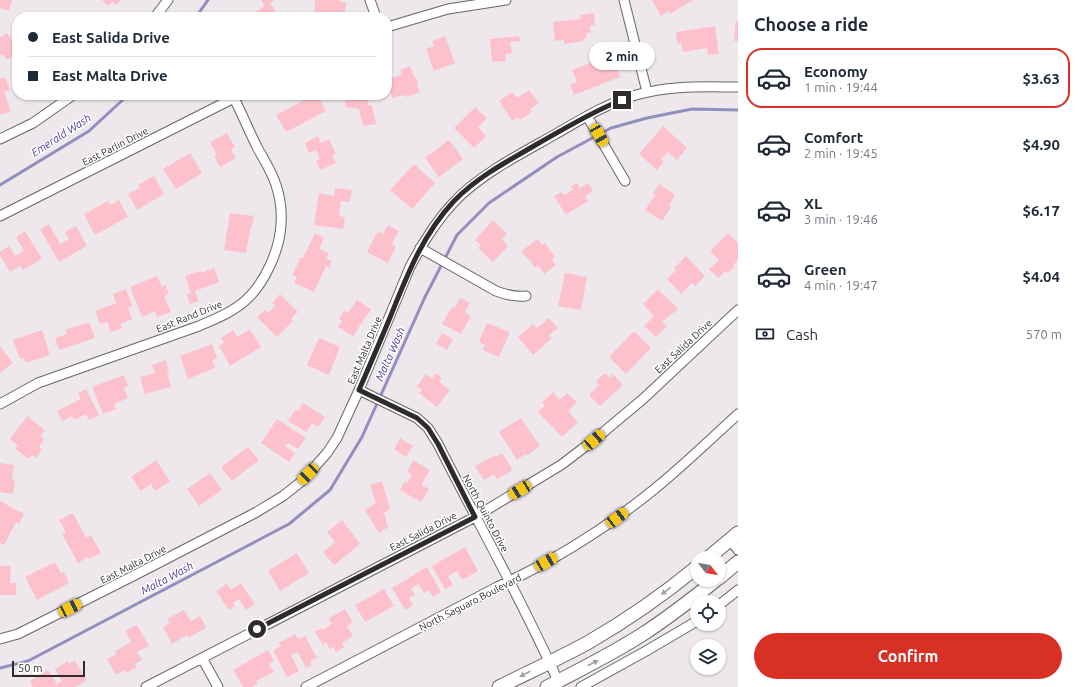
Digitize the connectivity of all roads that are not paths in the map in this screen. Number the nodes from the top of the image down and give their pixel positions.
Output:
1 (168, 0) edge
2 (370, 0) edge
3 (501, 0) edge
4 (624, 0) edge
5 (159, 12) edge
6 (374, 12) edge
7 (392, 26) edge
8 (738, 87) edge
9 (647, 92) junction
10 (66, 100) edge
11 (229, 100) edge
12 (239, 100) edge
13 (587, 116) junction
14 (0, 139) edge
15 (625, 181) dead end
16 (0, 216) edge
17 (420, 248) junction
18 (526, 296) dead end
19 (738, 310) edge
20 (359, 390) junction
21 (0, 404) edge
22 (738, 414) edge
23 (475, 517) junction
24 (735, 541) edge
25 (719, 551) edge
26 (738, 562) edge
27 (690, 572) edge
28 (726, 572) edge
29 (510, 582) junction
30 (707, 587) edge
31 (738, 590) edge
32 (726, 599) edge
33 (690, 625) edge
34 (0, 639) edge
35 (202, 658) junction
36 (550, 662) junction
37 (558, 681) junction
38 (146, 687) edge
39 (218, 687) edge
40 (306, 687) edge
41 (500, 687) edge
42 (547, 687) edge
43 (581, 687) edge

1 - 5 street
2 - 6 street
3 - 7 street
4 - 9 street
8 - 9 street, East Malta Drive
9 - 13 street, East Malta Drive
10 - 14 street
11 - 16 street, East Parlin Drive
12 - 21 street, East Rand Drive
13 - 15 street
13 - 17 street, East Malta Drive
17 - 18 street
17 - 20 street, East Malta Drive
19 - 23 street, East Salida Drive
20 - 23 street, North Quinto Drive
20 - 34 street, East Malta Drive
22 - 29 street, North Saguaro Boulevard
23 - 29 street, North Quinto Drive
23 - 35 street, East Salida Drive
24 - 25 main road
26 - 28 main road
27 -> 36 main road
29 - 36 street, North Quinto Drive
29 - 40 street, North Saguaro Boulevard
37 -> 30 main road
31 - 32 street
33 - 43 street
35 - 38 street, East Salida Drive
35 - 39 street
36 - 37 street, North Quinto Drive
36 -> 41 main road
37 - 42 main road

